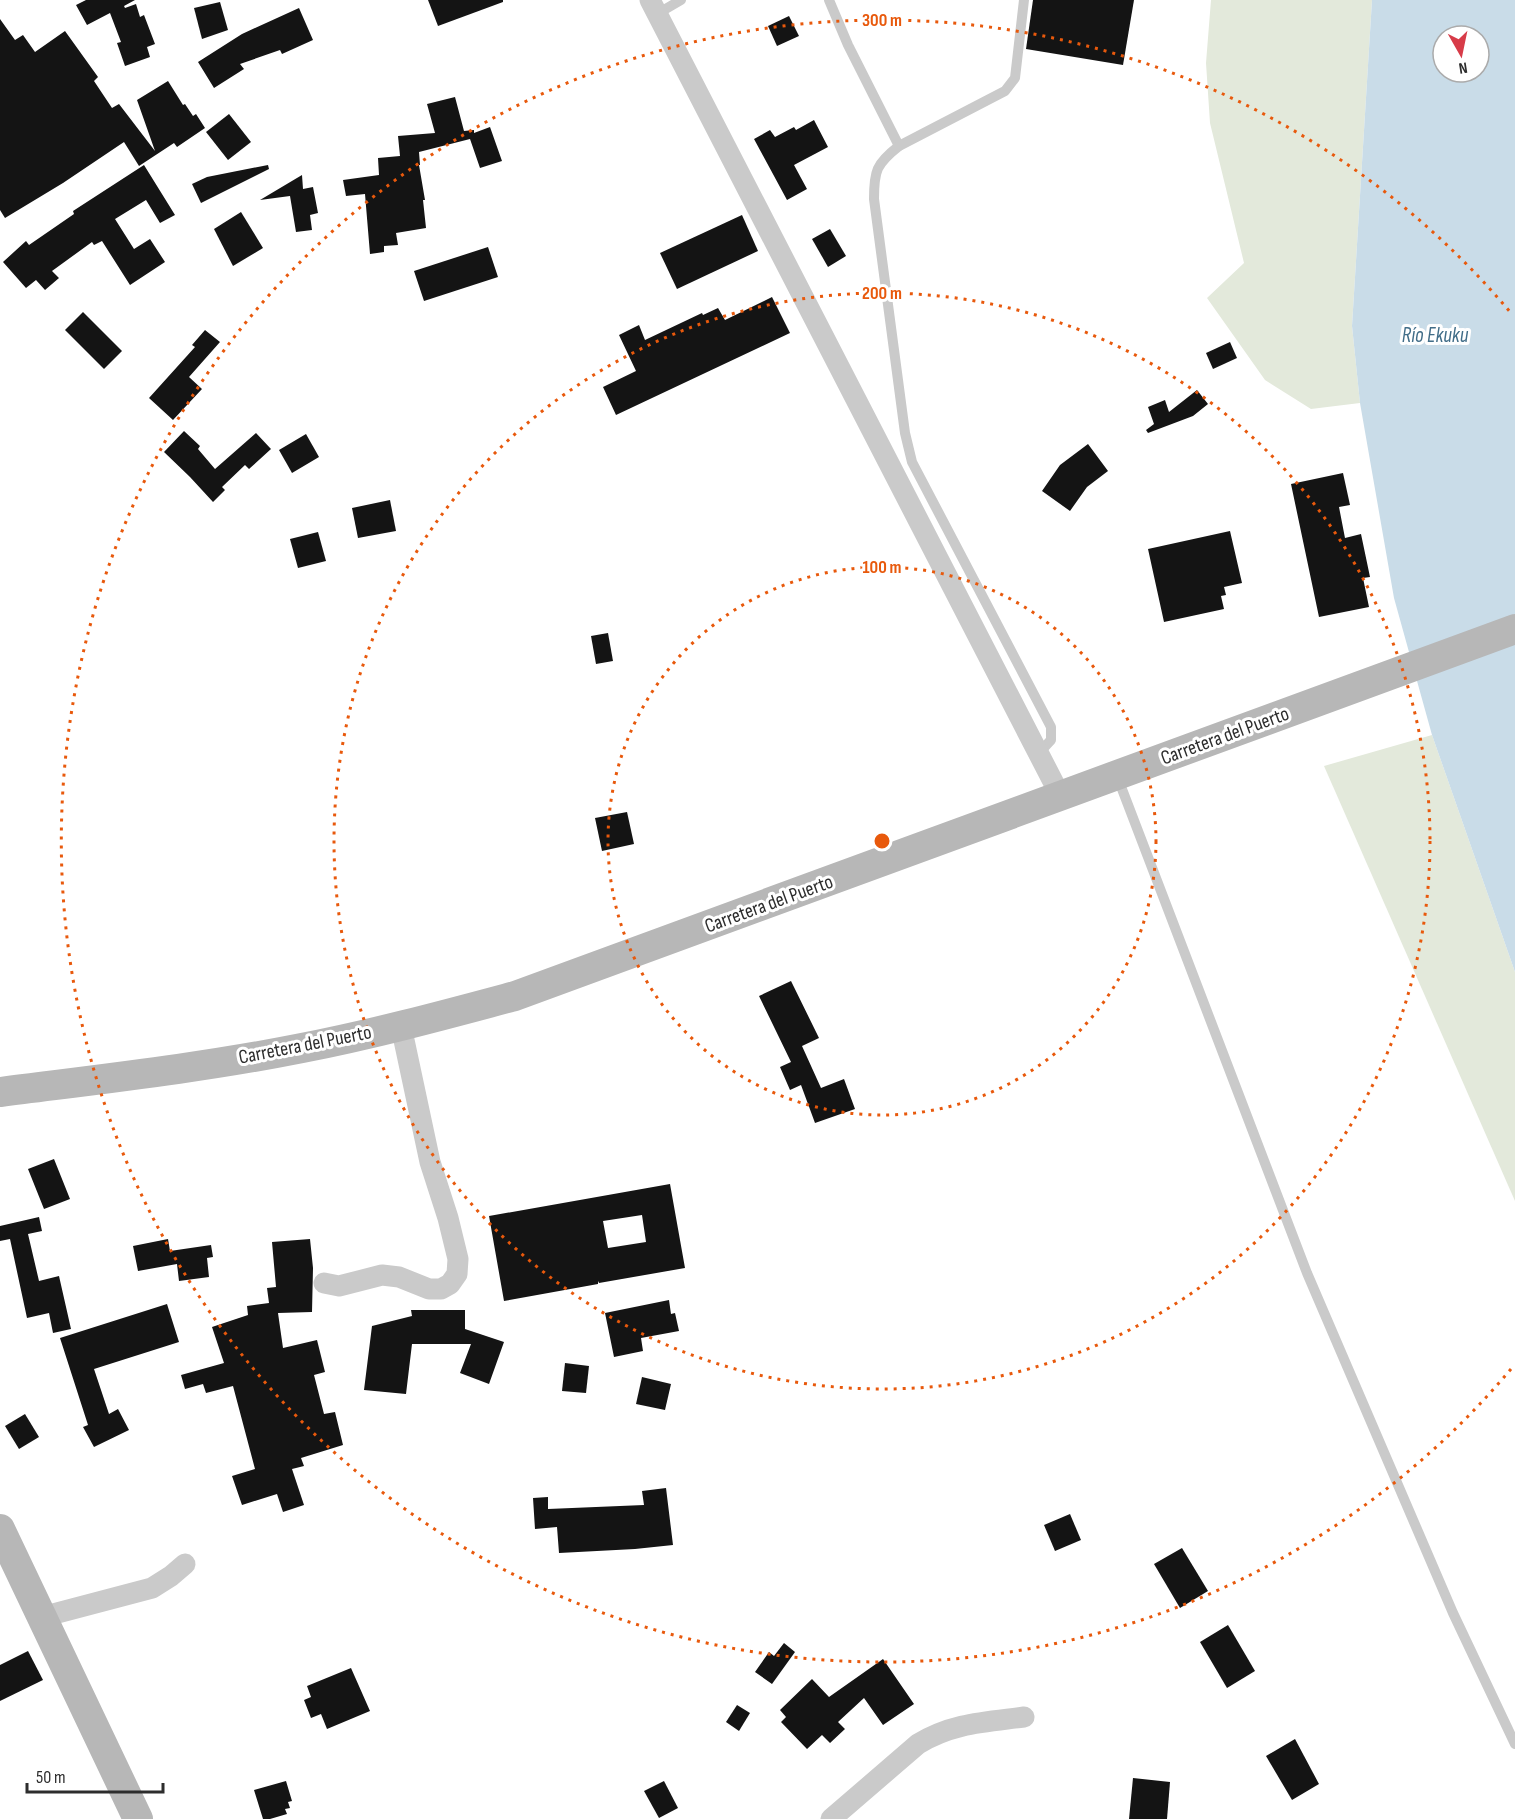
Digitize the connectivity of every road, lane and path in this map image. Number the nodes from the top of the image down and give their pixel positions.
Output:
1 (681, 0) edge
2 (829, 0) edge
3 (1024, 0) edge
4 (653, 7) edge
5 (899, 146) junction
6 (1515, 629) edge
7 (1038, 754) junction
8 (1116, 776) junction
9 (1061, 797) junction
10 (401, 1026) junction
11 (0, 1092) edge
12 (324, 1283) dead end
13 (0, 1529) edge
14 (185, 1564) dead end
15 (42, 1617) junction
16 (1024, 1717) dead end
17 (1515, 1744) edge
18 (138, 1819) edge
19 (831, 1819) edge

1 - 4 lane
2 - 5 lane
3 - 5 lane
4 - 7 street
5 - 7 lane
6 - 8 main road, Carretera del Puerto
7 - 9 street
8 - 9 main road, Carretera del Puerto
8 - 17 lane
9 - 10 main road, Carretera del Puerto
10 - 11 main road, Carretera del Puerto
10 - 12 street
13 - 15 main road
14 - 15 street
15 - 18 main road
16 - 19 street

